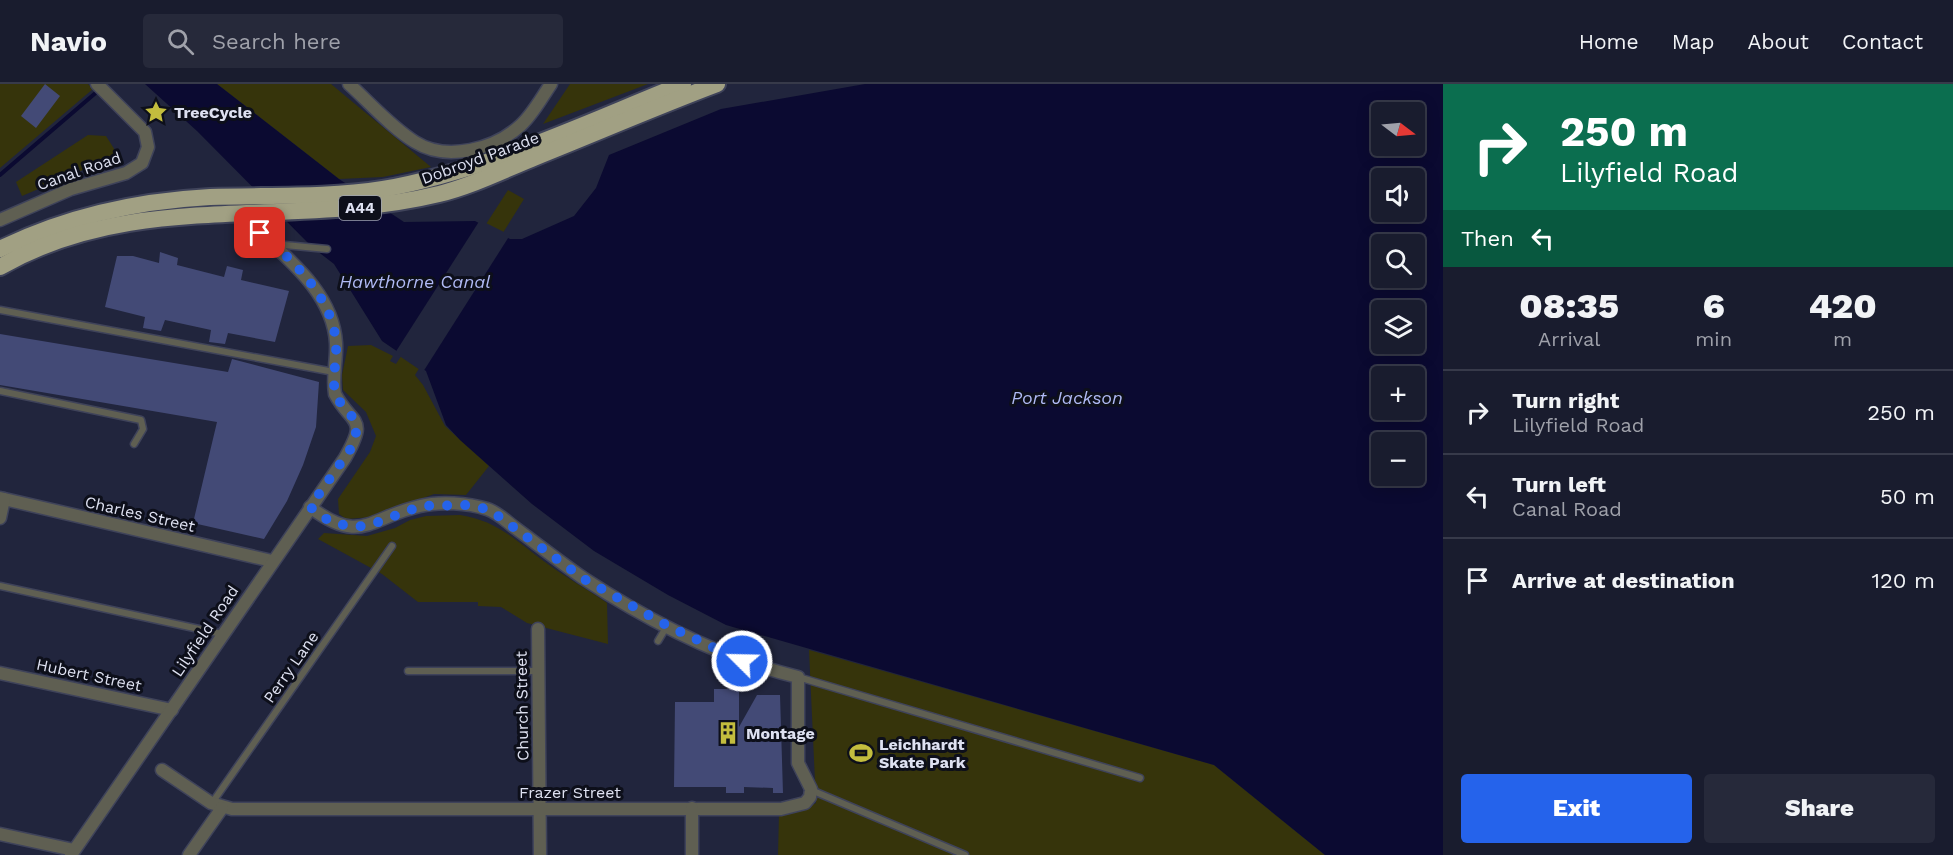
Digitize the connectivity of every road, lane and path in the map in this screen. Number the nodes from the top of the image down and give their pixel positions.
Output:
1 (97, 84) edge
2 (349, 84) edge
3 (551, 84) edge
4 (683, 84) edge
5 (717, 84) edge
6 (0, 220) edge
7 (250, 224) dead end
8 (274, 244) junction
9 (0, 249) edge
10 (327, 249) dead end
11 (0, 267) edge
12 (0, 310) edge
13 (334, 372) junction
14 (0, 391) edge
15 (134, 444) dead end
16 (2, 499) edge
17 (310, 507) junction
18 (0, 518) edge
19 (392, 546) dead end
20 (273, 561) junction
21 (0, 586) edge
22 (668, 626) junction
23 (538, 629) dead end
24 (222, 634) junction
25 (658, 641) dead end
26 (408, 671) dead end
27 (538, 671) junction
28 (0, 673) edge
29 (798, 677) junction
30 (172, 710) junction
31 (162, 770) dead end
32 (1140, 778) dead end
33 (811, 789) junction
34 (217, 806) junction
35 (540, 808) junction
36 (692, 808) junction
37 (0, 834) edge
38 (73, 853) edge
39 (189, 855) edge
40 (540, 855) edge
41 (693, 855) edge
42 (965, 855) edge

1 - 6 street, Canal Road
2 - 3 street, Dobroyd Parade
4 - 9 highway, Dobroyd Parade / A44
5 - 11 highway, Dobroyd Parade / A44
7 - 8 street
8 - 10 lane
8 - 13 street
12 - 13 lane
13 - 17 street, Lilyfield Road
14 - 15 lane
16 - 18 street
16 - 20 street, Charles Street
17 - 20 street, Lilyfield Road
17 - 22 street
19 - 34 lane, Perry Lane
20 - 24 street, Lilyfield Road
21 - 24 lane
22 - 25 lane
22 - 29 street
23 - 27 street, Church Street
24 - 30 street, Lilyfield Road
26 - 27 lane
27 - 35 street, Church Street
28 - 30 street, Hubert Street
29 - 32 lane
29 - 33 street
30 - 38 street, Lilyfield Road
31 - 34 street
33 - 36 street, Frazer Street
33 - 42 lane
34 - 35 street, Frazer Street
34 - 39 street
35 - 36 street, Frazer Street
35 - 40 street, Church Street
36 - 41 street
37 - 38 street

